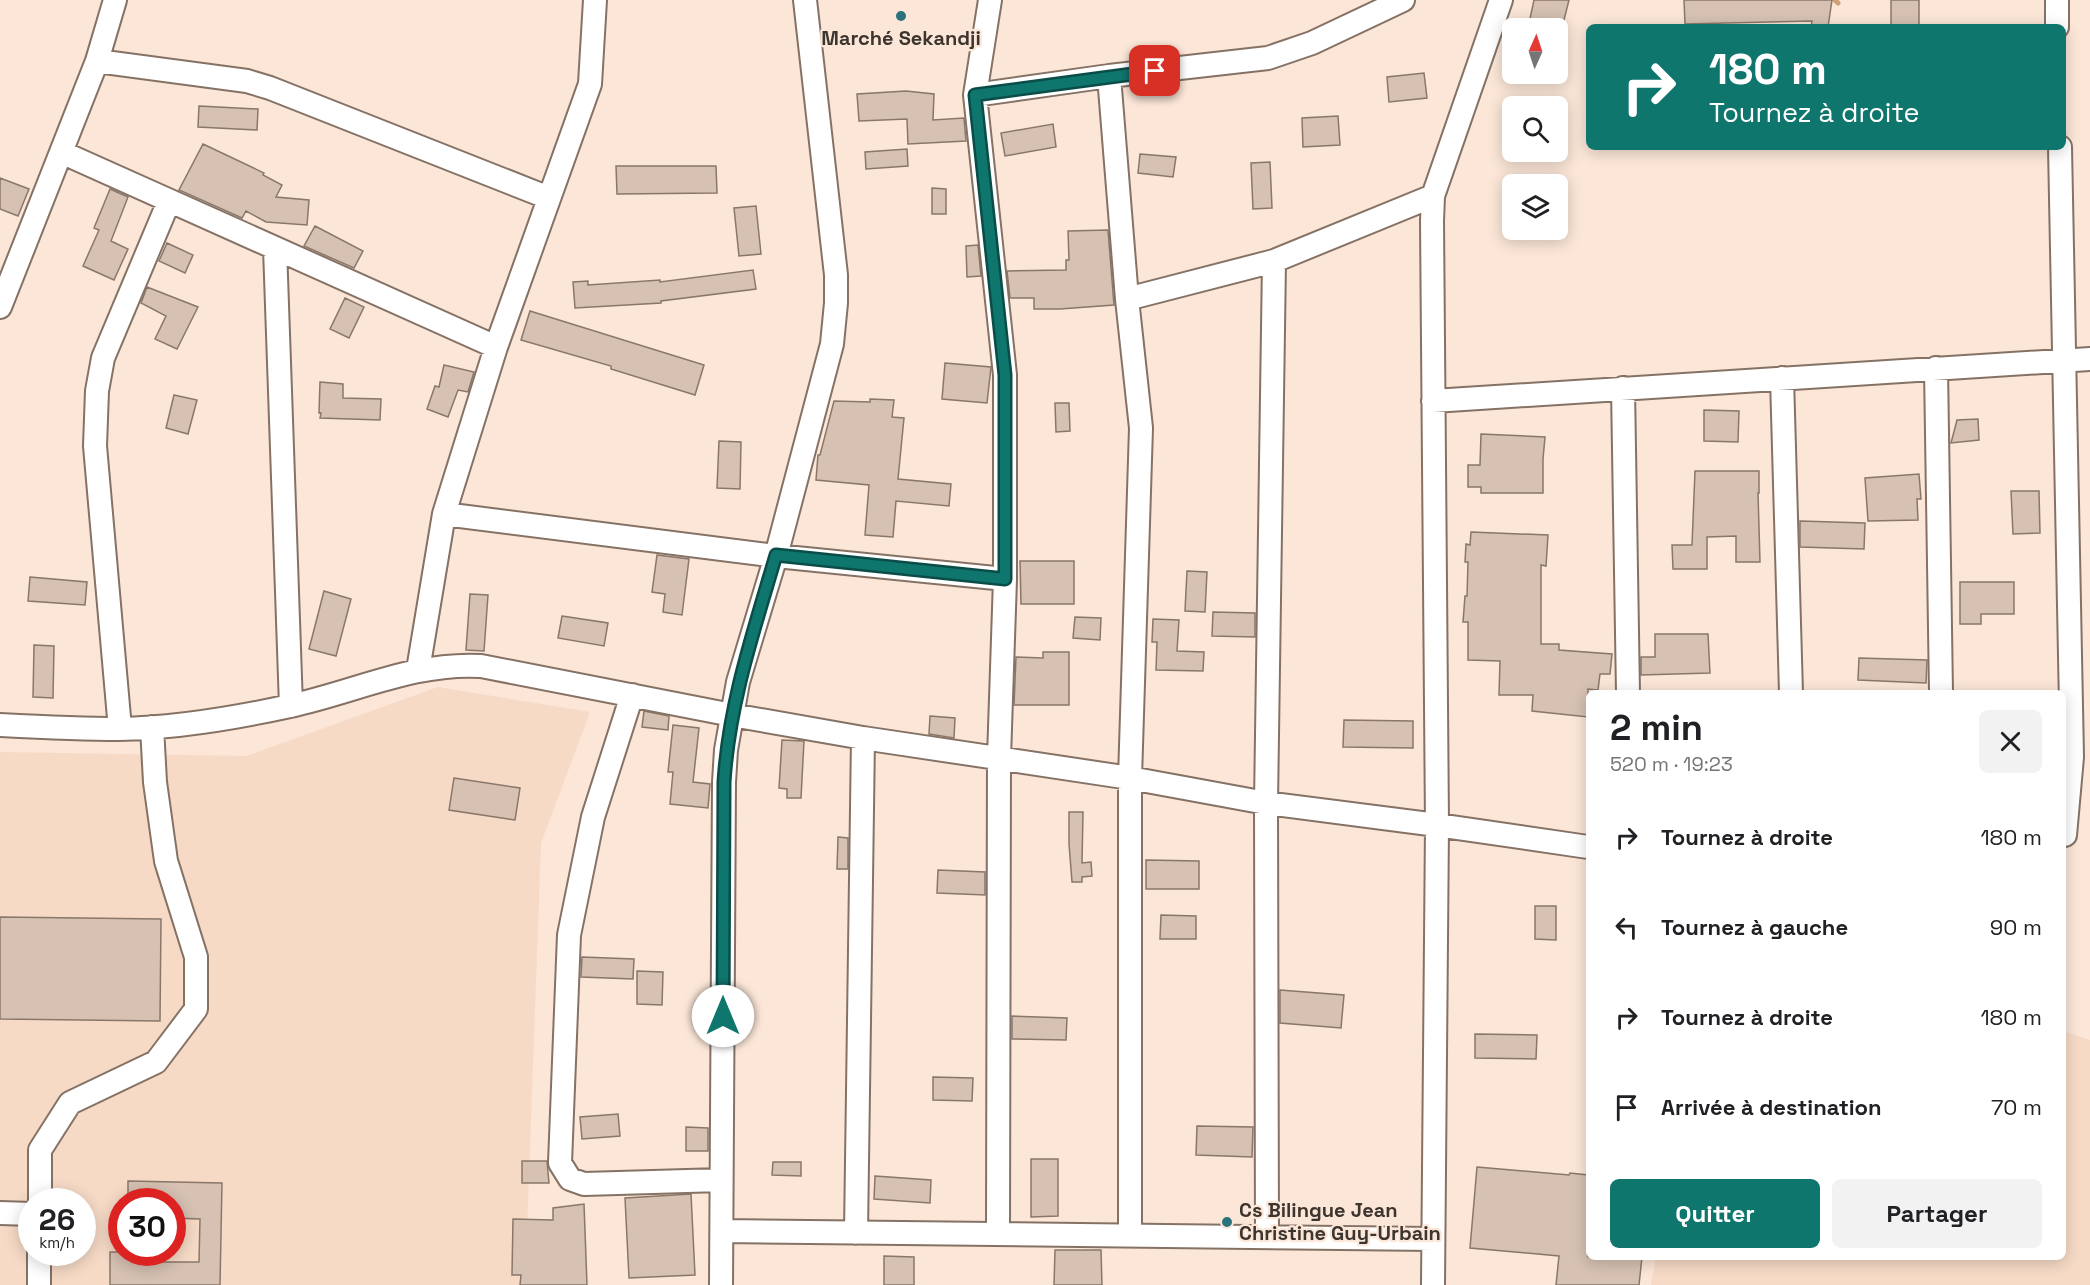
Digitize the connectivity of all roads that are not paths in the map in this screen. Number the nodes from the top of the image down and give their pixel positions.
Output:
1 (115, 0) edge
2 (595, 0) edge
3 (805, 0) edge
4 (990, 0) edge
5 (1403, 0) edge
6 (1501, 0) edge
7 (2057, 0) edge
8 (2057, 24) edge
9 (97, 61) junction
10 (1109, 76) junction
11 (975, 95) junction
12 (2060, 150) edge
13 (61, 152) junction
14 (1433, 196) junction
15 (549, 198) junction
16 (170, 201) junction
17 (275, 248) junction
18 (1274, 261) junction
19 (1127, 299) junction
20 (0, 307) edge
21 (496, 346) junction
22 (2090, 359) edge
23 (2064, 360) junction
24 (1936, 368) junction
25 (1782, 378) junction
26 (1623, 388) junction
27 (1433, 401) junction
28 (444, 514) junction
29 (776, 555) junction
30 (1005, 579) junction
31 (418, 670) junction
32 (1628, 690) edge
33 (1791, 690) edge
34 (1941, 690) edge
35 (632, 695) junction
36 (291, 706) junction
37 (732, 715) junction
38 (0, 725) edge
39 (152, 727) junction
40 (120, 729) junction
41 (863, 738) junction
42 (999, 758) junction
43 (1130, 778) junction
44 (1266, 803) junction
45 (1437, 825) junction
46 (2066, 835) edge
47 (1586, 847) edge
48 (721, 1180) junction
49 (40, 1188) edge
50 (0, 1213) edge
51 (18, 1214) edge
52 (722, 1231) junction
53 (856, 1233) junction
54 (998, 1234) junction
55 (1130, 1235) junction
56 (1267, 1237) junction
57 (1433, 1239) junction
58 (39, 1266) edge
59 (39, 1285) edge
60 (721, 1285) edge
61 (1432, 1285) edge

1 - 9 street
2 - 15 street
3 - 29 street
4 - 11 street
5 - 10 street
6 - 14 street
7 - 8 street
9 - 13 street
9 - 15 street
10 - 11 street
10 - 19 street
11 - 30 street
12 - 23 street
13 - 16 street
13 - 20 street
14 - 18 street
14 - 27 street
15 - 21 street
16 - 17 street
16 - 40 street
17 - 21 street
17 - 36 street
18 - 19 street
18 - 44 street
19 - 43 street
21 - 28 street
22 - 23 street
23 - 24 street
23 - 46 street
24 - 25 street
24 - 34 street
25 - 26 street
25 - 33 street
26 - 27 street
26 - 32 street
27 - 45 street
28 - 29 street
28 - 31 street
29 - 30 street
29 - 37 street
30 - 42 street
31 - 35 street
31 - 36 street
35 - 37 street
35 - 48 street
36 - 39 street
37 - 41 street
37 - 48 street
38 - 40 street
39 - 40 street
39 - 49 street
41 - 42 street
41 - 53 street
42 - 43 street
42 - 54 street
43 - 44 street
43 - 55 street
44 - 45 street
44 - 56 street
45 - 47 street
45 - 57 street
48 - 52 street
50 - 51 street
52 - 53 street
52 - 60 street
53 - 54 street
54 - 55 street
55 - 56 street
56 - 57 street
57 - 61 street
58 - 59 street

